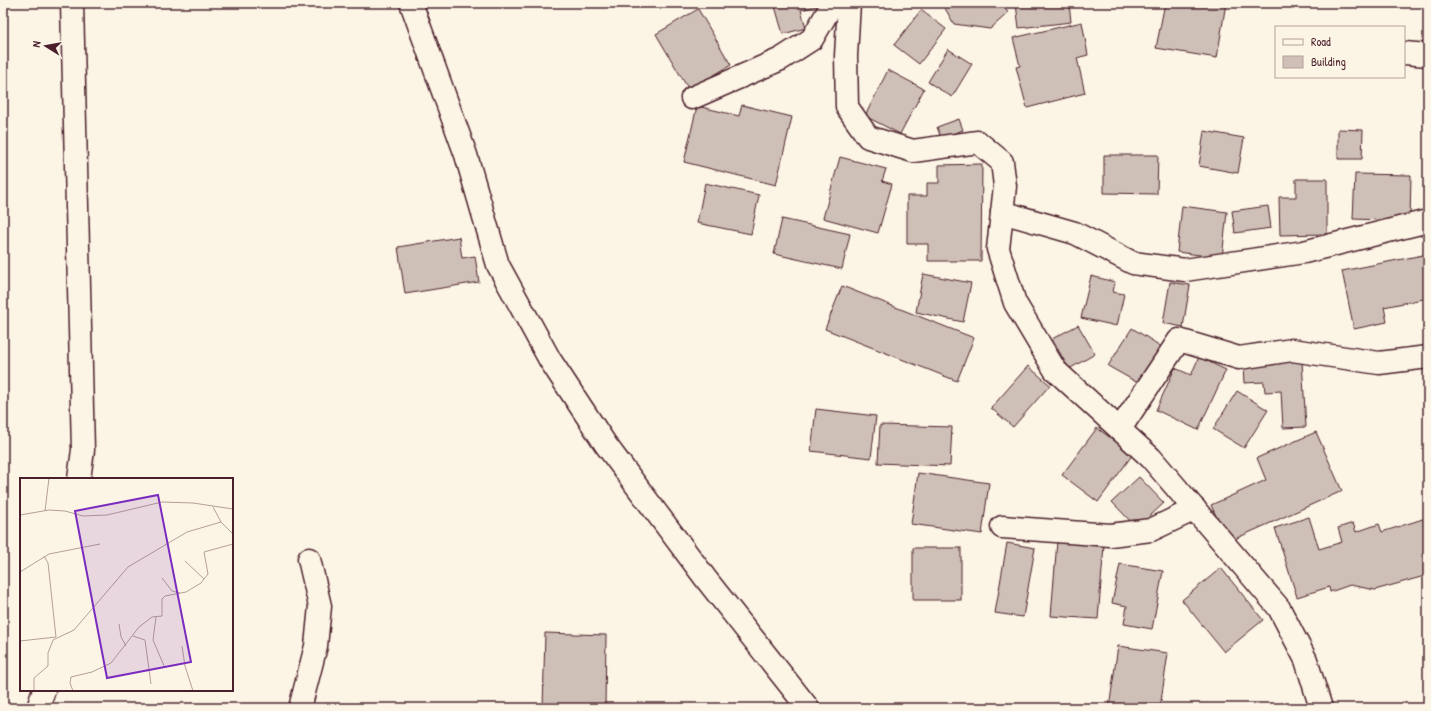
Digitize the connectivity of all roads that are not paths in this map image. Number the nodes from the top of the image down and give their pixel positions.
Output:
1 (72, 3) edge
2 (411, 3) edge
3 (833, 3) edge
4 (849, 3) edge
5 (1405, 53) edge
6 (1428, 55) edge
7 (692, 98) dead end
8 (1002, 212) junction
9 (1428, 221) edge
10 (1428, 357) edge
11 (1120, 430) junction
12 (79, 478) edge
13 (1195, 509) junction
14 (1002, 527) dead end
15 (309, 559) dead end
16 (44, 691) edge
17 (38, 708) edge
18 (300, 708) edge
19 (808, 708) edge
20 (1321, 708) edge

1 - 12 street
2 - 19 street
3 - 7 street
4 - 8 street
5 - 6 street
8 - 9 street
8 - 11 street
10 - 11 street
11 - 13 street
13 - 14 street
13 - 20 street
15 - 18 street
16 - 17 street

